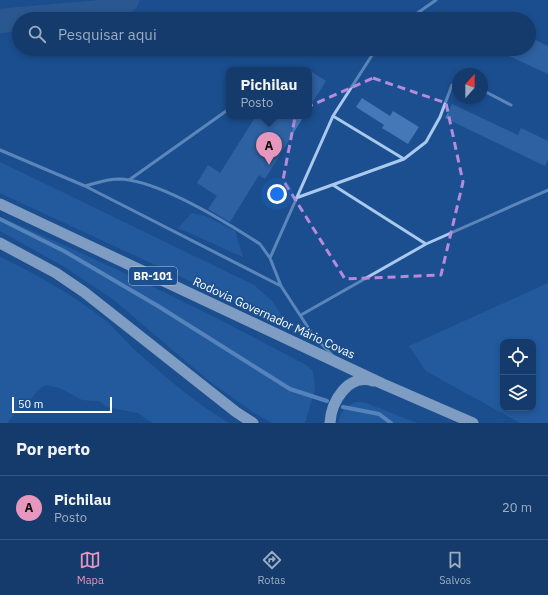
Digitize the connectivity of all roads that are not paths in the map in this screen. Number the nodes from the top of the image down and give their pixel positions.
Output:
1 (436, 0) edge
2 (419, 12) edge
3 (372, 56) edge
4 (452, 85) edge
5 (488, 93) edge
6 (511, 105) dead end
7 (226, 111) edge
8 (333, 116) junction
9 (0, 150) edge
10 (404, 159) junction
11 (129, 180) junction
12 (333, 185) junction
13 (85, 186) junction
14 (548, 190) edge
15 (296, 198) junction
16 (0, 204) edge
17 (0, 243) edge
18 (426, 244) junction
19 (270, 258) junction
20 (281, 286) junction
21 (301, 316) junction
22 (341, 364) junction
23 (383, 384) junction
24 (253, 423) edge
25 (330, 423) edge
26 (473, 423) edge

1 - 2 lane
3 - 8 lane
4 - 10 lane
5 - 6 lane
7 - 11 lane
8 - 10 lane
8 - 15 lane
9 - 13 lane
10 - 12 lane
11 - 13 lane
11 - 19 lane
12 - 15 lane
12 - 18 lane
13 - 20 lane
14 - 18 lane
15 - 19 lane
16 - 22 highway, Rodovia Governador Mário Covas / BR-101
17 - 24 highway
18 - 21 lane
19 - 20 lane
20 - 21 lane
21 - 22 lane
22 - 23 highway, Rodovia Governador Mário Covas / BR-101
23 - 25 highway
23 - 26 highway, Rodovia Governador Mário Covas / BR-101

